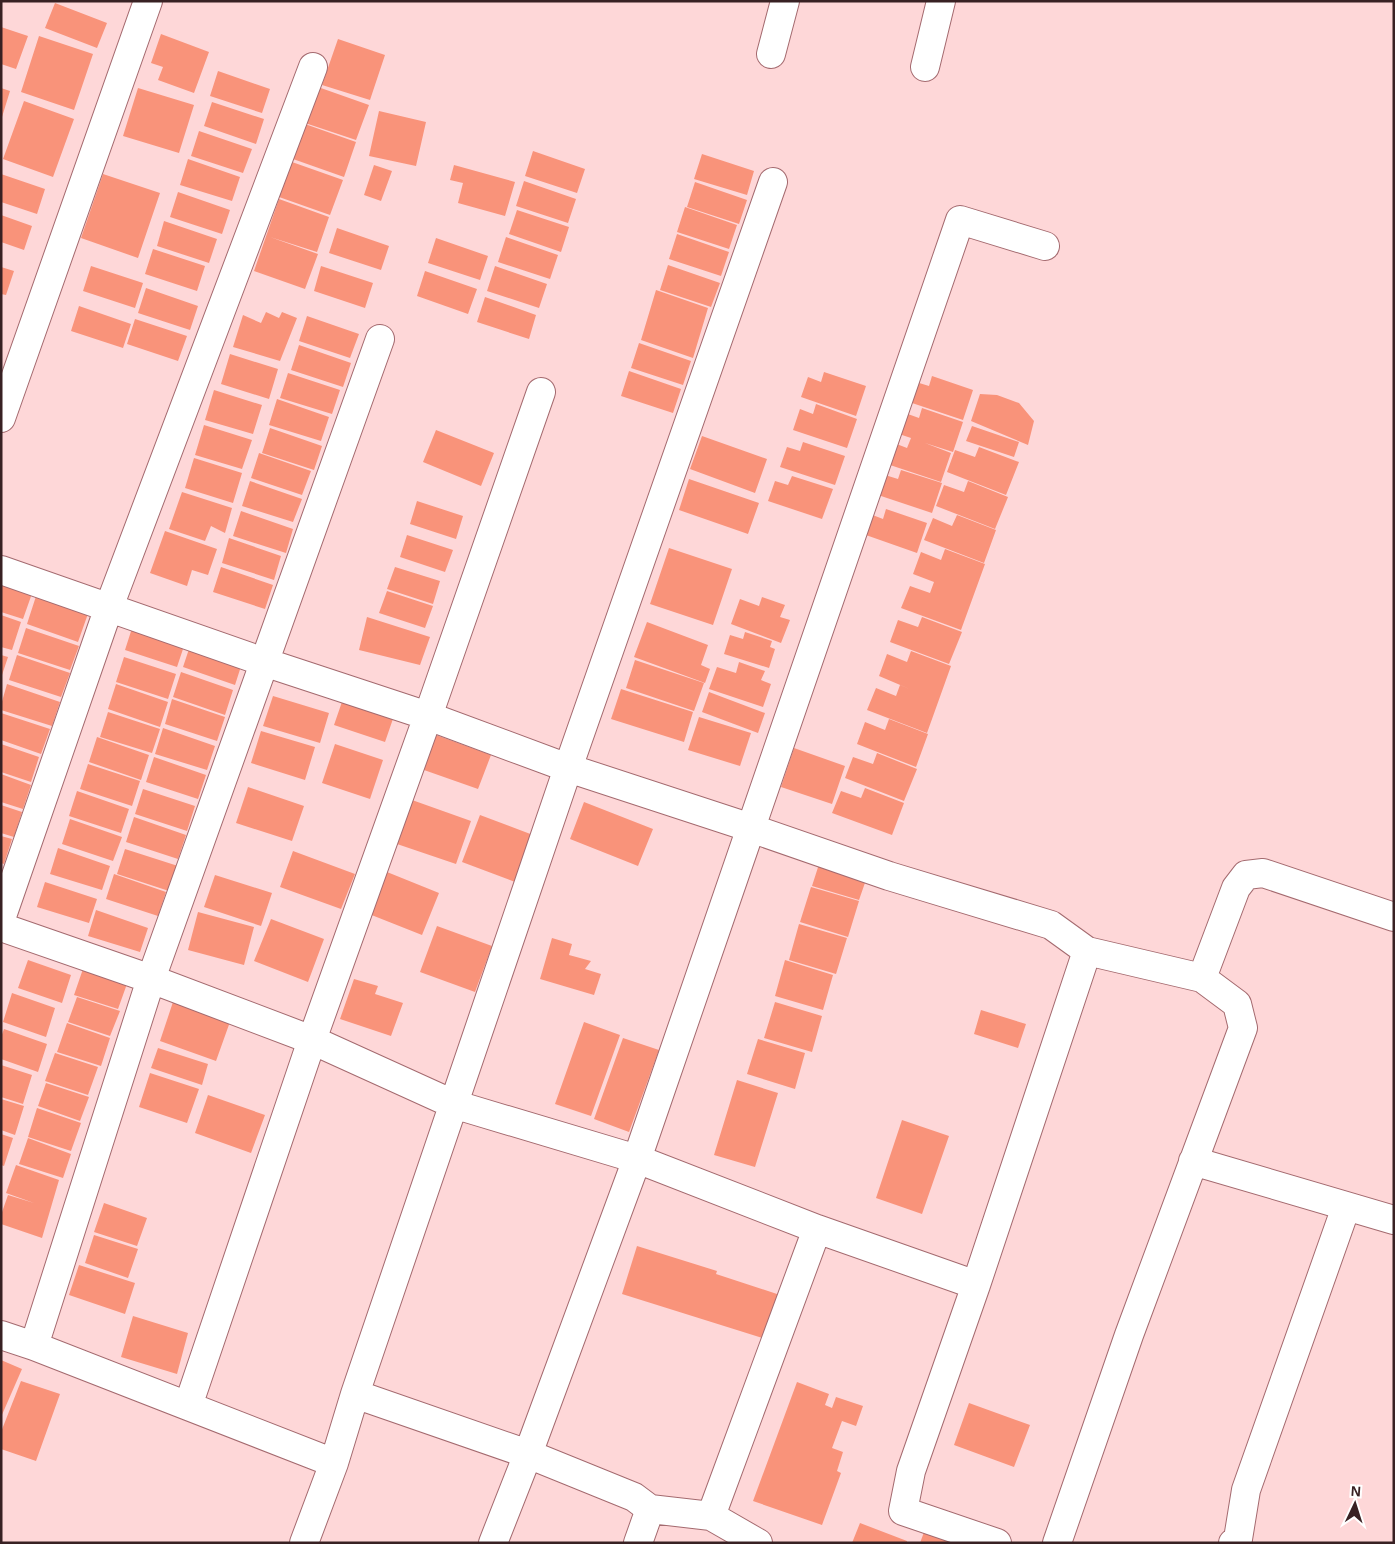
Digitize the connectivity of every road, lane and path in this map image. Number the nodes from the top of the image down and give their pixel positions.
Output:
1 (148, 1) edge
2 (785, 1) edge
3 (941, 1) edge
4 (771, 54) dead end
5 (313, 67) dead end
6 (925, 68) dead end
7 (773, 182) dead end
8 (1045, 246) dead end
9 (380, 339) dead end
10 (541, 392) dead end
11 (1, 418) edge
12 (1, 570) edge
13 (109, 607) junction
14 (264, 662) junction
15 (428, 716) junction
16 (568, 768) junction
17 (750, 828) junction
18 (1394, 917) edge
19 (1, 919) edge
20 (1, 927) edge
21 (1087, 951) junction
22 (1202, 978) junction
23 (151, 979) junction
24 (312, 1040) junction
25 (453, 1104) junction
26 (637, 1159) junction
27 (1193, 1161) junction
28 (1346, 1207) junction
29 (1394, 1220) edge
30 (817, 1229) junction
31 (976, 1285) junction
32 (1, 1335) edge
33 (34, 1346) junction
34 (355, 1394) junction
35 (188, 1406) junction
36 (528, 1454) junction
37 (334, 1463) junction
38 (650, 1509) junction
39 (711, 1516) junction
40 (1238, 1541) edge
41 (991, 1542) edge
42 (304, 1543) edge
43 (493, 1543) edge
44 (638, 1543) edge
45 (758, 1543) edge
46 (1058, 1543) edge

1 - 11 street
2 - 4 street
3 - 6 street
5 - 13 street
7 - 16 street
8 - 17 street
9 - 14 street
10 - 15 street
12 - 13 street
13 - 14 street
13 - 19 street
14 - 15 street
14 - 23 street
15 - 16 street
15 - 24 street
16 - 17 street
16 - 25 street
17 - 21 street
17 - 26 street
18 - 22 street
20 - 23 street
21 - 22 street
21 - 31 street
22 - 27 street
23 - 24 street
23 - 33 street
24 - 25 street
24 - 35 street
25 - 26 street
25 - 34 street
26 - 30 street
26 - 36 street
27 - 28 street
27 - 46 street
28 - 29 street
28 - 40 street
30 - 31 street
30 - 39 street
31 - 41 street
32 - 33 street
33 - 35 street
34 - 36 street
34 - 37 street
35 - 37 street
36 - 38 street
36 - 43 street
37 - 42 street
38 - 39 street
38 - 44 street
39 - 45 street

